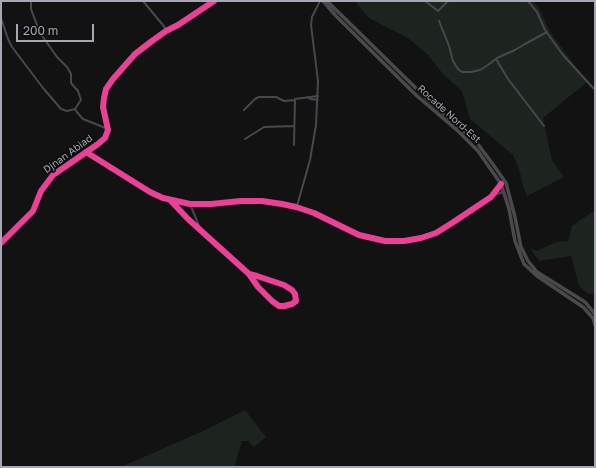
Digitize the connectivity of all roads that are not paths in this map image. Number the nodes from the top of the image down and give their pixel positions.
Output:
1 (31, 1) edge
2 (143, 1) edge
3 (214, 1) edge
4 (322, 1) edge
5 (328, 1) edge
6 (425, 1) edge
7 (448, 1) edge
8 (528, 1) edge
9 (1, 18) edge
10 (439, 21) dead end
11 (167, 30) junction
12 (547, 32) junction
13 (496, 59) junction
14 (595, 90) edge
15 (318, 96) junction
16 (307, 97) junction
17 (295, 100) junction
18 (318, 100) junction
19 (75, 109) junction
20 (244, 110) dead end
21 (294, 126) junction
22 (544, 126) dead end
23 (108, 129) junction
24 (245, 139) dead end
25 (294, 145) dead end
26 (86, 152) junction
27 (501, 184) junction
28 (504, 192) junction
29 (491, 196) junction
30 (170, 200) junction
31 (190, 204) junction
32 (296, 207) junction
33 (200, 229) junction
34 (1, 243) edge
35 (248, 274) junction
36 (595, 314) edge
37 (595, 325) edge

1 - 19 street
2 - 11 street
3 - 11 street
4 - 15 street
4 - 27 highway, Rocade Nord-Est
5 - 36 highway, Rocade Nord-Est
6 - 7 street
8 - 12 street
9 - 19 street
10 - 13 street
11 - 23 street
12 - 13 street
12 - 14 street
13 - 22 street
15 - 16 street
15 - 18 street
16 - 17 street
16 - 18 street
17 - 20 street
17 - 21 street
18 - 32 street
19 - 23 street
21 - 24 street
21 - 25 street
23 - 26 street, Djnan Abiad
26 - 30 street
26 - 34 street, Djnan Abiad
27 - 28 highway, Rocade Nord-Est
27 - 29 street
28 - 29 street
28 - 37 highway, Rocade Nord-Est
29 - 32 street
30 - 31 street
30 - 33 street
31 - 32 street
31 - 33 street
33 - 35 street
35 - 35 street

